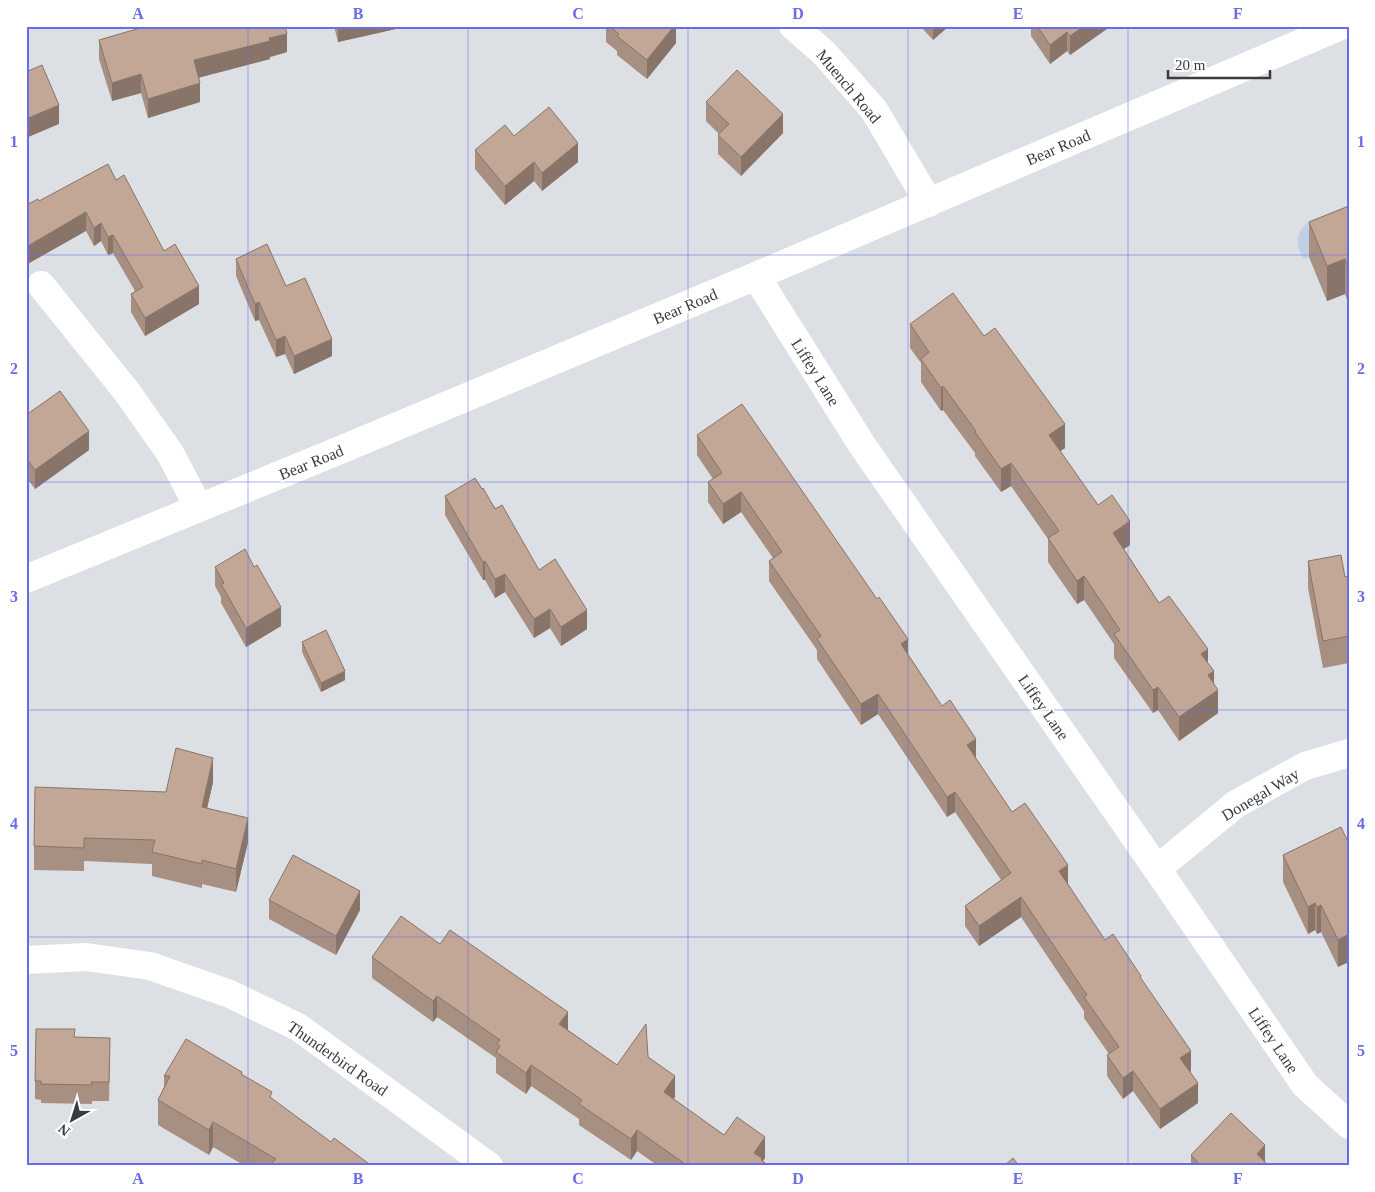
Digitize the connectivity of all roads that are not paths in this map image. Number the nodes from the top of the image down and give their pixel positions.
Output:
1 (793, 26) edge
2 (1341, 26) edge
3 (929, 203) junction
4 (756, 276) junction
5 (41, 285) dead end
6 (199, 508) junction
7 (26, 579) edge
8 (1349, 753) edge
9 (1157, 869) junction
10 (26, 960) edge
11 (1349, 1125) edge
12 (489, 1166) edge

1 - 3 street, Muench Road
2 - 3 street, Bear Road
3 - 4 street, Bear Road
4 - 6 street, Bear Road
4 - 9 street, Liffey Lane
5 - 6 street
6 - 7 street, Bear Road
8 - 9 street, Donegal Way
9 - 11 street, Liffey Lane
10 - 12 street, Thunderbird Road

